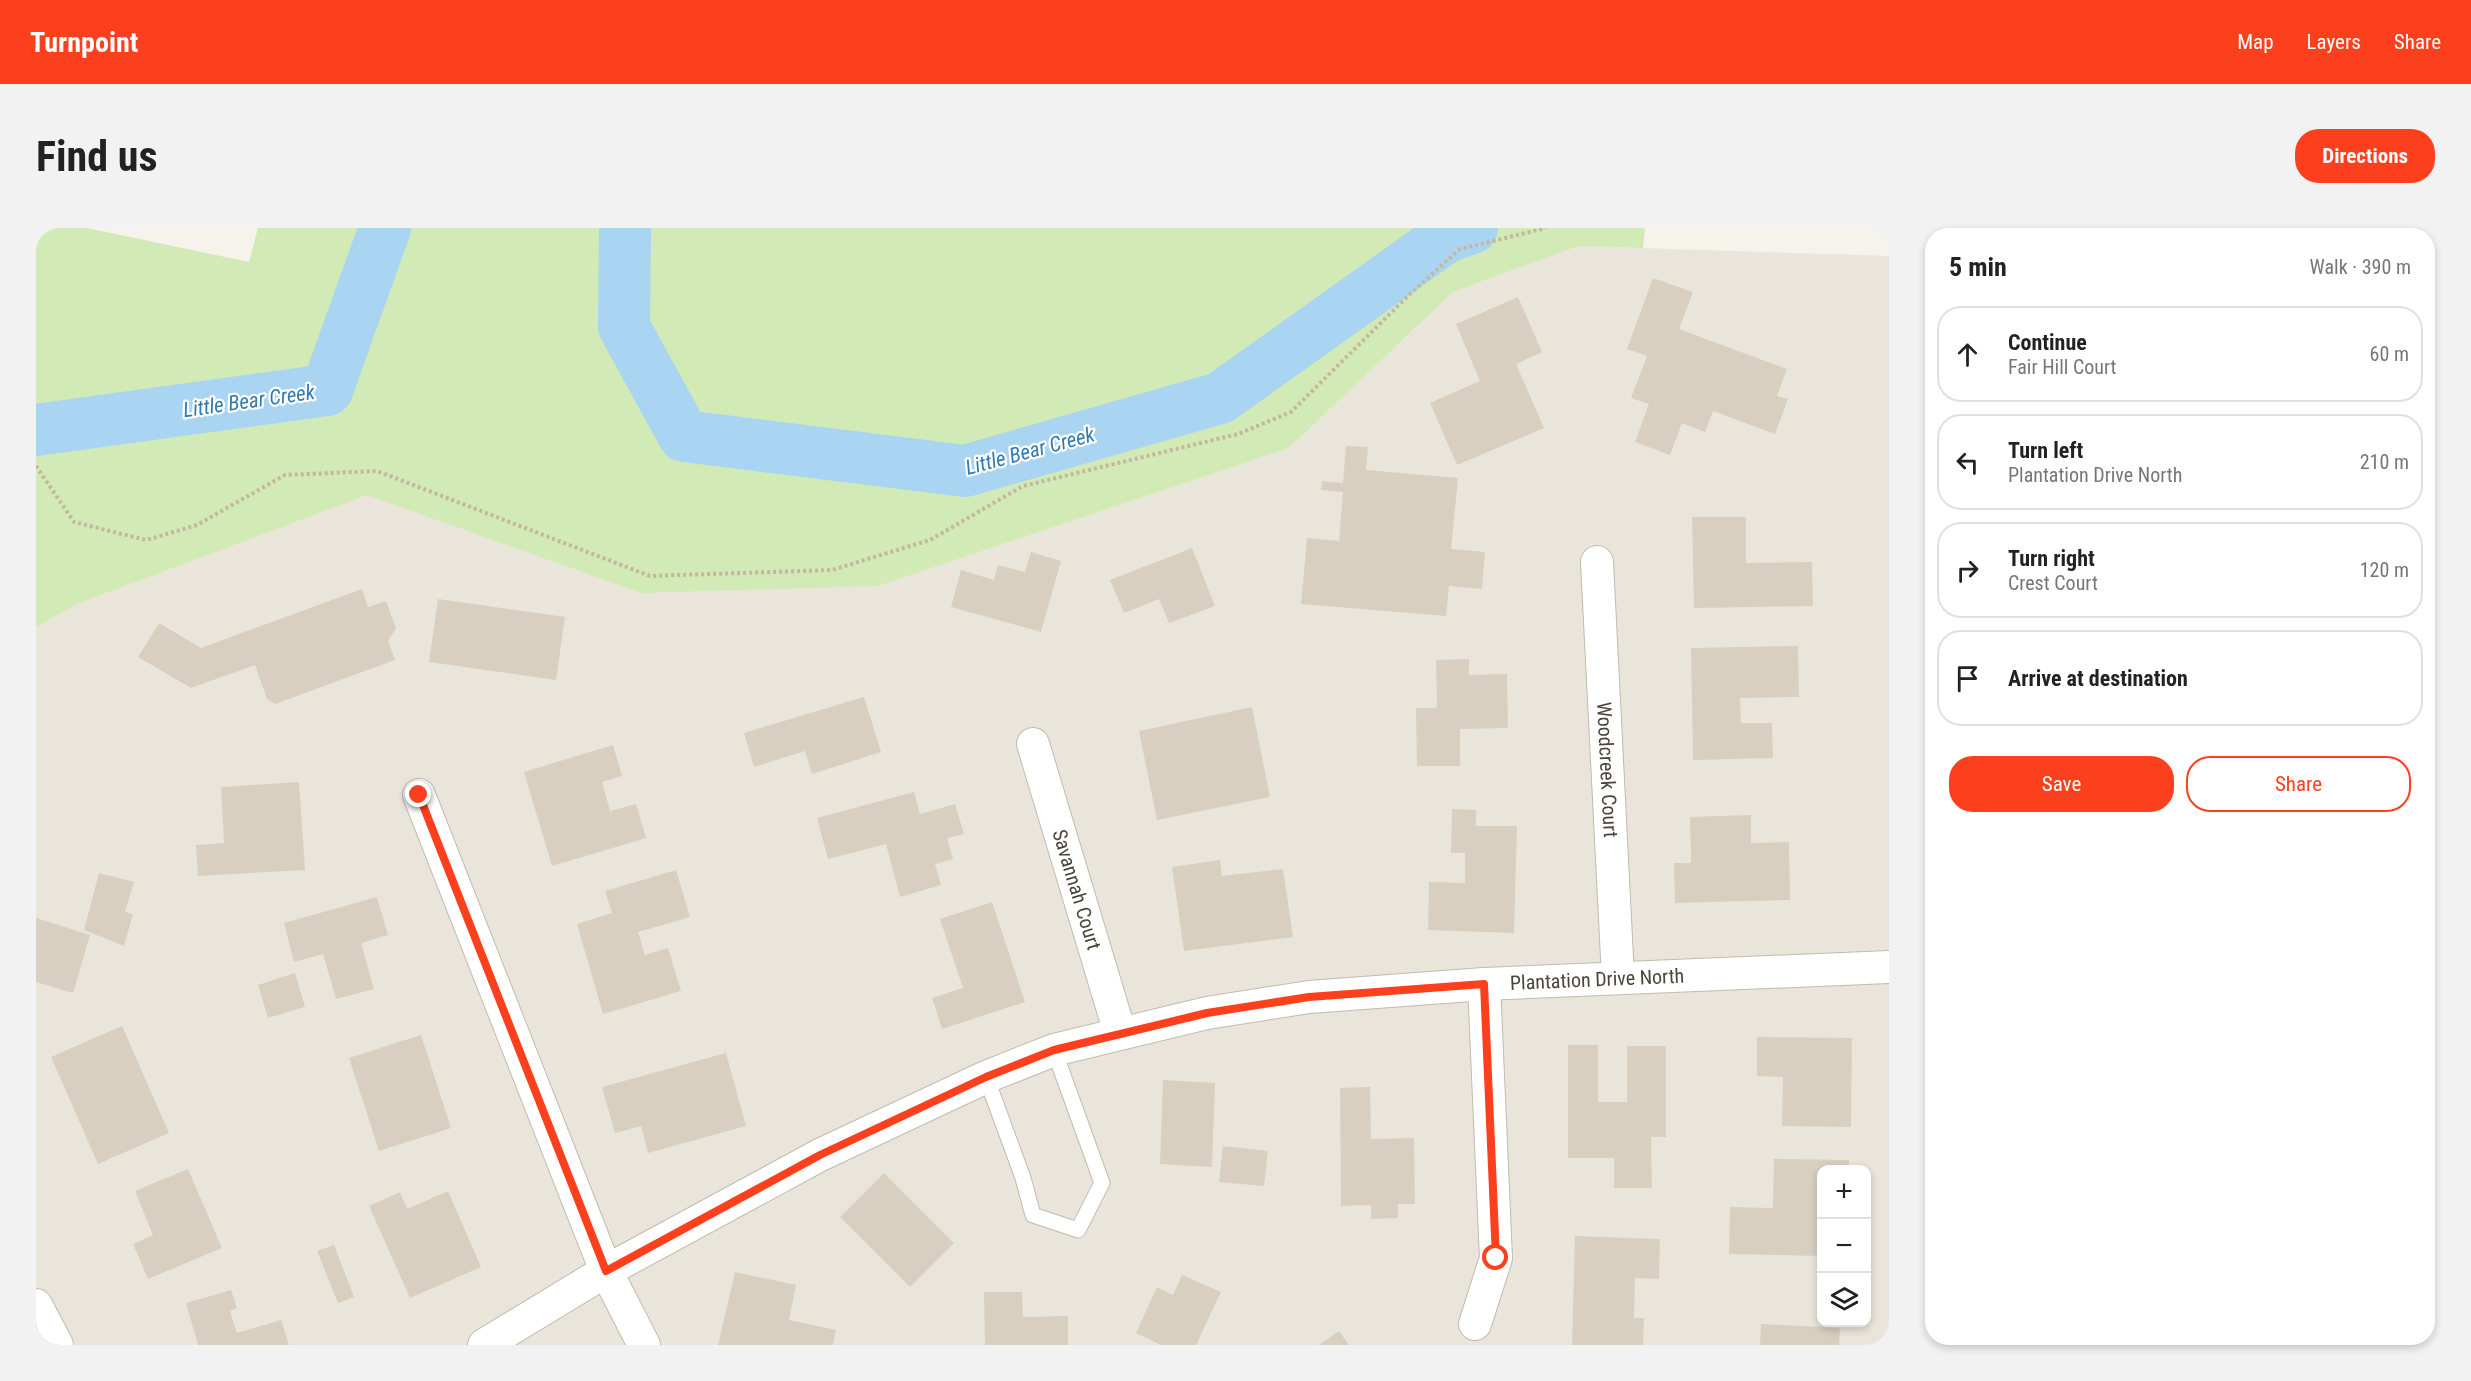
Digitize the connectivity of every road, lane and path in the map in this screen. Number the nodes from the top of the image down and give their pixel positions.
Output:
1 (1546, 228) edge
2 (36, 466) edge
3 (1597, 562) dead end
4 (1033, 744) dead end
5 (419, 795) dead end
6 (1889, 967) edge
7 (1617, 978) junction
8 (1484, 984) junction
9 (1120, 1033) junction
10 (1054, 1050) junction
11 (986, 1077) junction
12 (606, 1271) junction
13 (36, 1305) edge
14 (1475, 1324) dead end
15 (57, 1345) edge
16 (484, 1345) edge
17 (644, 1345) edge

1 - 2 path
3 - 7 street, Woodcreek Court
4 - 9 street, Savannah Court
5 - 12 street
6 - 7 street, Plantation Drive North
7 - 8 street, Plantation Drive North
8 - 9 street, Plantation Drive North
8 - 14 street
9 - 10 street, Plantation Drive North
10 - 11 street, Plantation Drive North
10 - 11 lane
11 - 12 street, Plantation Drive North
12 - 16 street, Plantation Drive North
12 - 17 street
13 - 15 street

